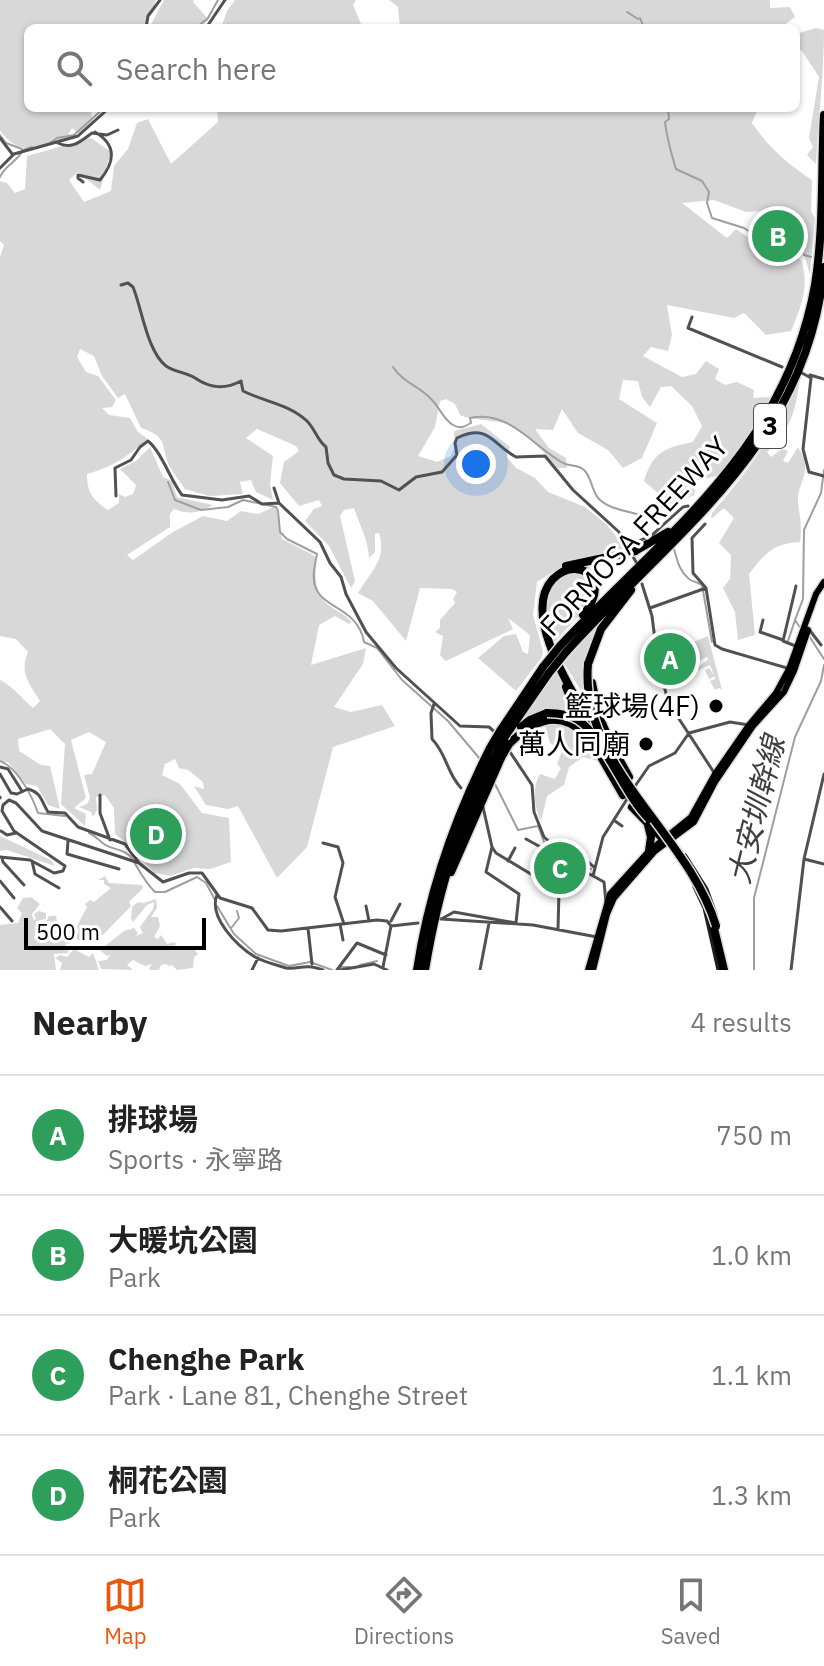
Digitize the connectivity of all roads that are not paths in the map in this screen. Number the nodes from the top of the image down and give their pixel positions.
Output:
1 (160, 0) edge
2 (225, 0) edge
3 (147, 24) edge
4 (209, 24) edge
5 (105, 112) edge
6 (824, 115) edge
7 (118, 130) dead end
8 (95, 132) junction
9 (0, 138) edge
10 (58, 143) junction
11 (13, 154) junction
12 (0, 168) edge
13 (83, 182) dead end
14 (824, 267) edge
15 (121, 285) dead end
16 (692, 317) dead end
17 (782, 367) dead end
18 (802, 373) dead end
19 (810, 375) junction
20 (824, 379) edge
21 (823, 476) edge
22 (274, 488) dead end
23 (116, 496) dead end
24 (279, 503) junction
25 (688, 506) dead end
26 (705, 524) dead end
27 (667, 536) junction
28 (630, 550) junction
29 (661, 557) junction
30 (636, 562) dead end
31 (824, 582) edge
32 (642, 584) dead end
33 (796, 586) dead end
34 (706, 588) junction
35 (821, 594) edge
36 (650, 608) junction
37 (610, 617) junction
38 (763, 620) dead end
39 (806, 630) junction
40 (783, 640) junction
41 (821, 645) dead end
42 (799, 648) junction
43 (563, 649) junction
44 (792, 670) junction
45 (562, 672) junction
46 (434, 706) junction
47 (749, 725) junction
48 (689, 733) junction
49 (505, 737) junction
50 (609, 739) junction
51 (594, 746) junction
52 (496, 753) junction
53 (0, 767) edge
54 (0, 774) edge
55 (824, 774) edge
56 (715, 778) junction
57 (461, 788) dead end
58 (22, 791) junction
59 (632, 794) junction
60 (100, 795) dead end
61 (483, 807) dead end
62 (615, 821) junction
63 (653, 824) junction
64 (622, 826) dead end
65 (1, 831) edge
66 (16, 833) junction
67 (526, 839) dead end
68 (668, 839) junction
69 (110, 840) junction
70 (68, 841) junction
71 (323, 843) dead end
72 (492, 847) junction
73 (515, 848) dead end
74 (649, 851) junction
75 (1, 857) edge
76 (804, 859) junction
77 (32, 861) junction
78 (508, 861) junction
79 (571, 861) junction
80 (138, 863) junction
81 (824, 864) edge
82 (595, 868) junction
83 (119, 869) dead end
84 (593, 876) junction
85 (0, 881) edge
86 (24, 885) dead end
87 (59, 888) dead end
88 (559, 891) junction
89 (14, 898) dead end
90 (216, 899) junction
91 (606, 903) junction
92 (400, 904) dead end
93 (366, 906) dead end
94 (0, 907) edge
95 (709, 910) junction
96 (605, 912) junction
97 (490, 920) junction
98 (12, 921) dead end
99 (369, 921) junction
100 (418, 923) dead end
101 (516, 923) junction
102 (342, 924) junction
103 (391, 924) junction
104 (308, 928) junction
105 (558, 929) junction
106 (599, 938) junction
107 (343, 940) dead end
108 (386, 955) junction
109 (258, 958) junction
110 (311, 964) junction
111 (338, 969) edge
112 (385, 969) edge
113 (252, 970) edge
114 (323, 970) edge
115 (417, 970) edge
116 (425, 970) edge
117 (480, 970) edge
118 (590, 970) edge
119 (723, 970) edge
120 (791, 970) edge

1 - 3 street
2 - 4 street
5 - 10 street
6 - 27 highway, FORMOSA FREEWAY / 3
7 - 8 street
8 - 10 street
8 - 13 street
9 - 11 street
10 - 11 street
11 - 12 street
14 - 29 highway, FORMOSA FREEWAY / 3
15 - 28 street
16 - 17 street
18 - 19 street
19 - 20 street
19 - 21 street
22 - 24 street
23 - 24 street
24 - 46 street
25 - 28 street
26 - 34 street
27 - 28 highway
27 - 43 highway, FORMOSA FREEWAY / 3
28 - 30 street
28 - 45 highway
29 - 37 highway
29 - 43 highway, FORMOSA FREEWAY / 3
31 - 35 main road
32 - 36 street
33 - 40 street
34 - 36 street
34 - 44 street
35 - 39 main road
36 - 48 street
37 - 50 highway
37 - 63 highway, bridge
38 - 40 street
39 - 41 street
39 - 42 main road
40 - 42 street
42 - 44 main road
43 - 45 highway
43 - 49 highway, FORMOSA FREEWAY / 3, bridge
44 - 47 main road
44 - 56 main road
45 - 50 highway
45 - 51 highway
45 - 63 highway, bridge
46 - 57 street
46 - 79 street
47 - 48 street
47 - 56 main road
48 - 56 street
48 - 59 street
49 - 51 highway
49 - 52 highway, bridge
49 - 52 highway, FORMOSA FREEWAY / 3, bridge
49 - 63 highway, bridge
50 - 59 highway, bridge
51 - 59 highway
52 - 115 highway, FORMOSA FREEWAY / 3
52 - 116 highway
53 - 58 street
54 - 58 street
55 - 76 street
56 - 68 main road
58 - 69 street
59 - 62 street
59 - 63 highway, bridge
59 - 68 highway
60 - 69 street
61 - 72 street
62 - 64 street
62 - 82 street
63 - 68 highway
63 - 74 highway
63 - 95 highway, bridge
65 - 66 street
66 - 70 street
66 - 77 street
67 - 79 street
68 - 74 main road
68 - 96 main road
68 - 119 street
69 - 80 street
70 - 80 street
70 - 83 street
71 - 102 street
72 - 78 street
72 - 101 street
73 - 78 street
74 - 91 main road
75 - 77 street
75 - 86 street
76 - 81 street
76 - 120 street
77 - 87 street
78 - 88 street
79 - 82 street
79 - 84 street
79 - 88 street
80 - 90 street
82 - 84 street
84 - 91 street
85 - 89 street
88 - 105 street
90 - 104 street
90 - 109 street
91 - 96 main road
92 - 103 street
93 - 99 street
94 - 98 street
95 - 119 highway, bridge
95 - 119 highway, bridge
96 - 106 main road
97 - 97 street
97 - 101 street
97 - 117 street
99 - 102 street
99 - 103 street
100 - 103 street
101 - 105 street
102 - 104 street
102 - 107 street
103 - 108 street
104 - 110 street
105 - 106 street
106 - 118 main road
108 - 111 street
108 - 112 street
109 - 110 street
109 - 113 street
110 - 114 street
111 - 112 street

